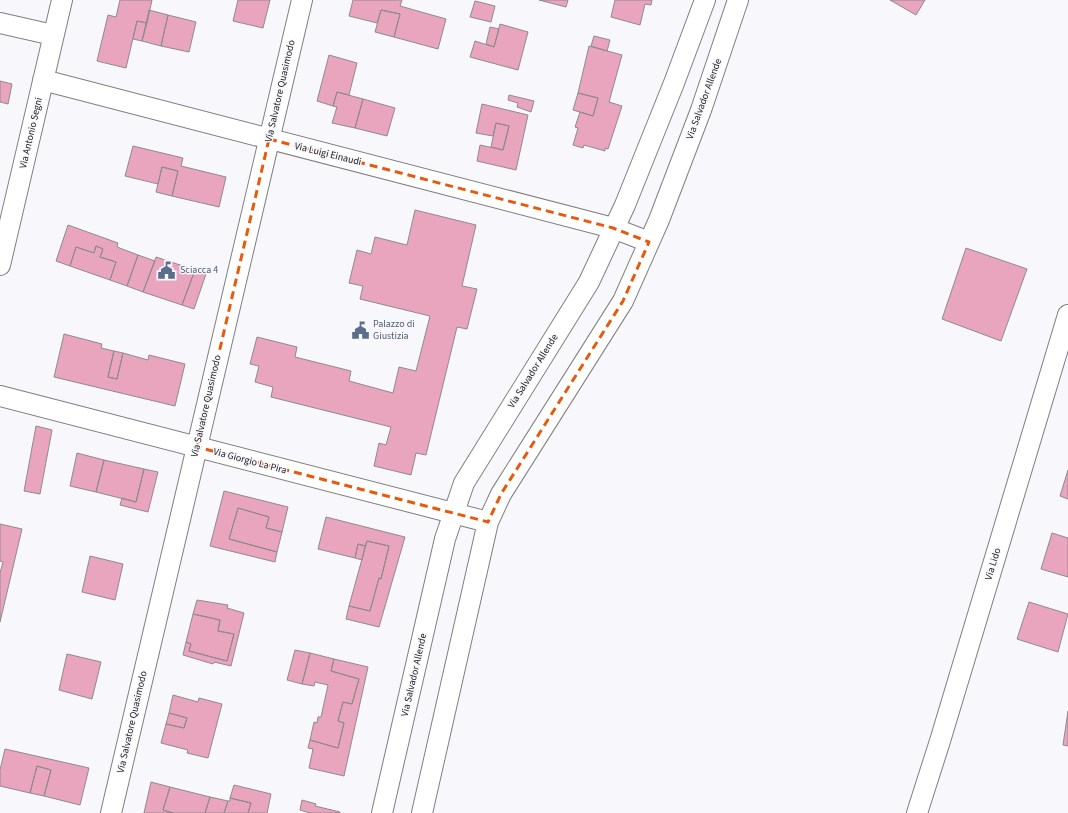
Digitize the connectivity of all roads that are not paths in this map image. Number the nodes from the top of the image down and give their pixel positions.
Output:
1 (62, 0) edge
2 (302, 0) edge
3 (705, 0) edge
4 (738, 0) edge
5 (0, 22) edge
6 (53, 35) junction
7 (43, 80) junction
8 (269, 139) junction
9 (613, 228) junction
10 (649, 242) junction
11 (0, 265) edge
12 (1068, 315) edge
13 (0, 396) edge
14 (197, 447) junction
15 (453, 513) junction
16 (488, 522) junction
17 (111, 813) edge
18 (382, 813) edge
19 (422, 813) edge
20 (917, 813) edge

1 - 6 street, Via Antonio Segni
2 - 8 street, Via Salvatore Quasimodo
3 - 9 street, Via Salvador Allende
4 - 10 street, Via Salvador Allende
5 - 6 street
6 - 7 street, Via Antonio Segni
7 - 8 street, Via Luigi Einaudi
7 - 11 street, Via Antonio Segni
8 - 9 street, Via Luigi Einaudi
8 - 14 street, Via Salvatore Quasimodo
9 - 10 street
9 - 15 street, Via Salvador Allende
10 - 16 street, Via Salvador Allende
12 - 20 street, Via Lido
13 - 14 street, Via Giorgio La Pira
14 - 15 street, Via Giorgio La Pira
14 - 17 street, Via Salvatore Quasimodo
15 - 16 street
15 - 18 street, Via Salvador Allende
16 - 19 street, Via Salvador Allende

